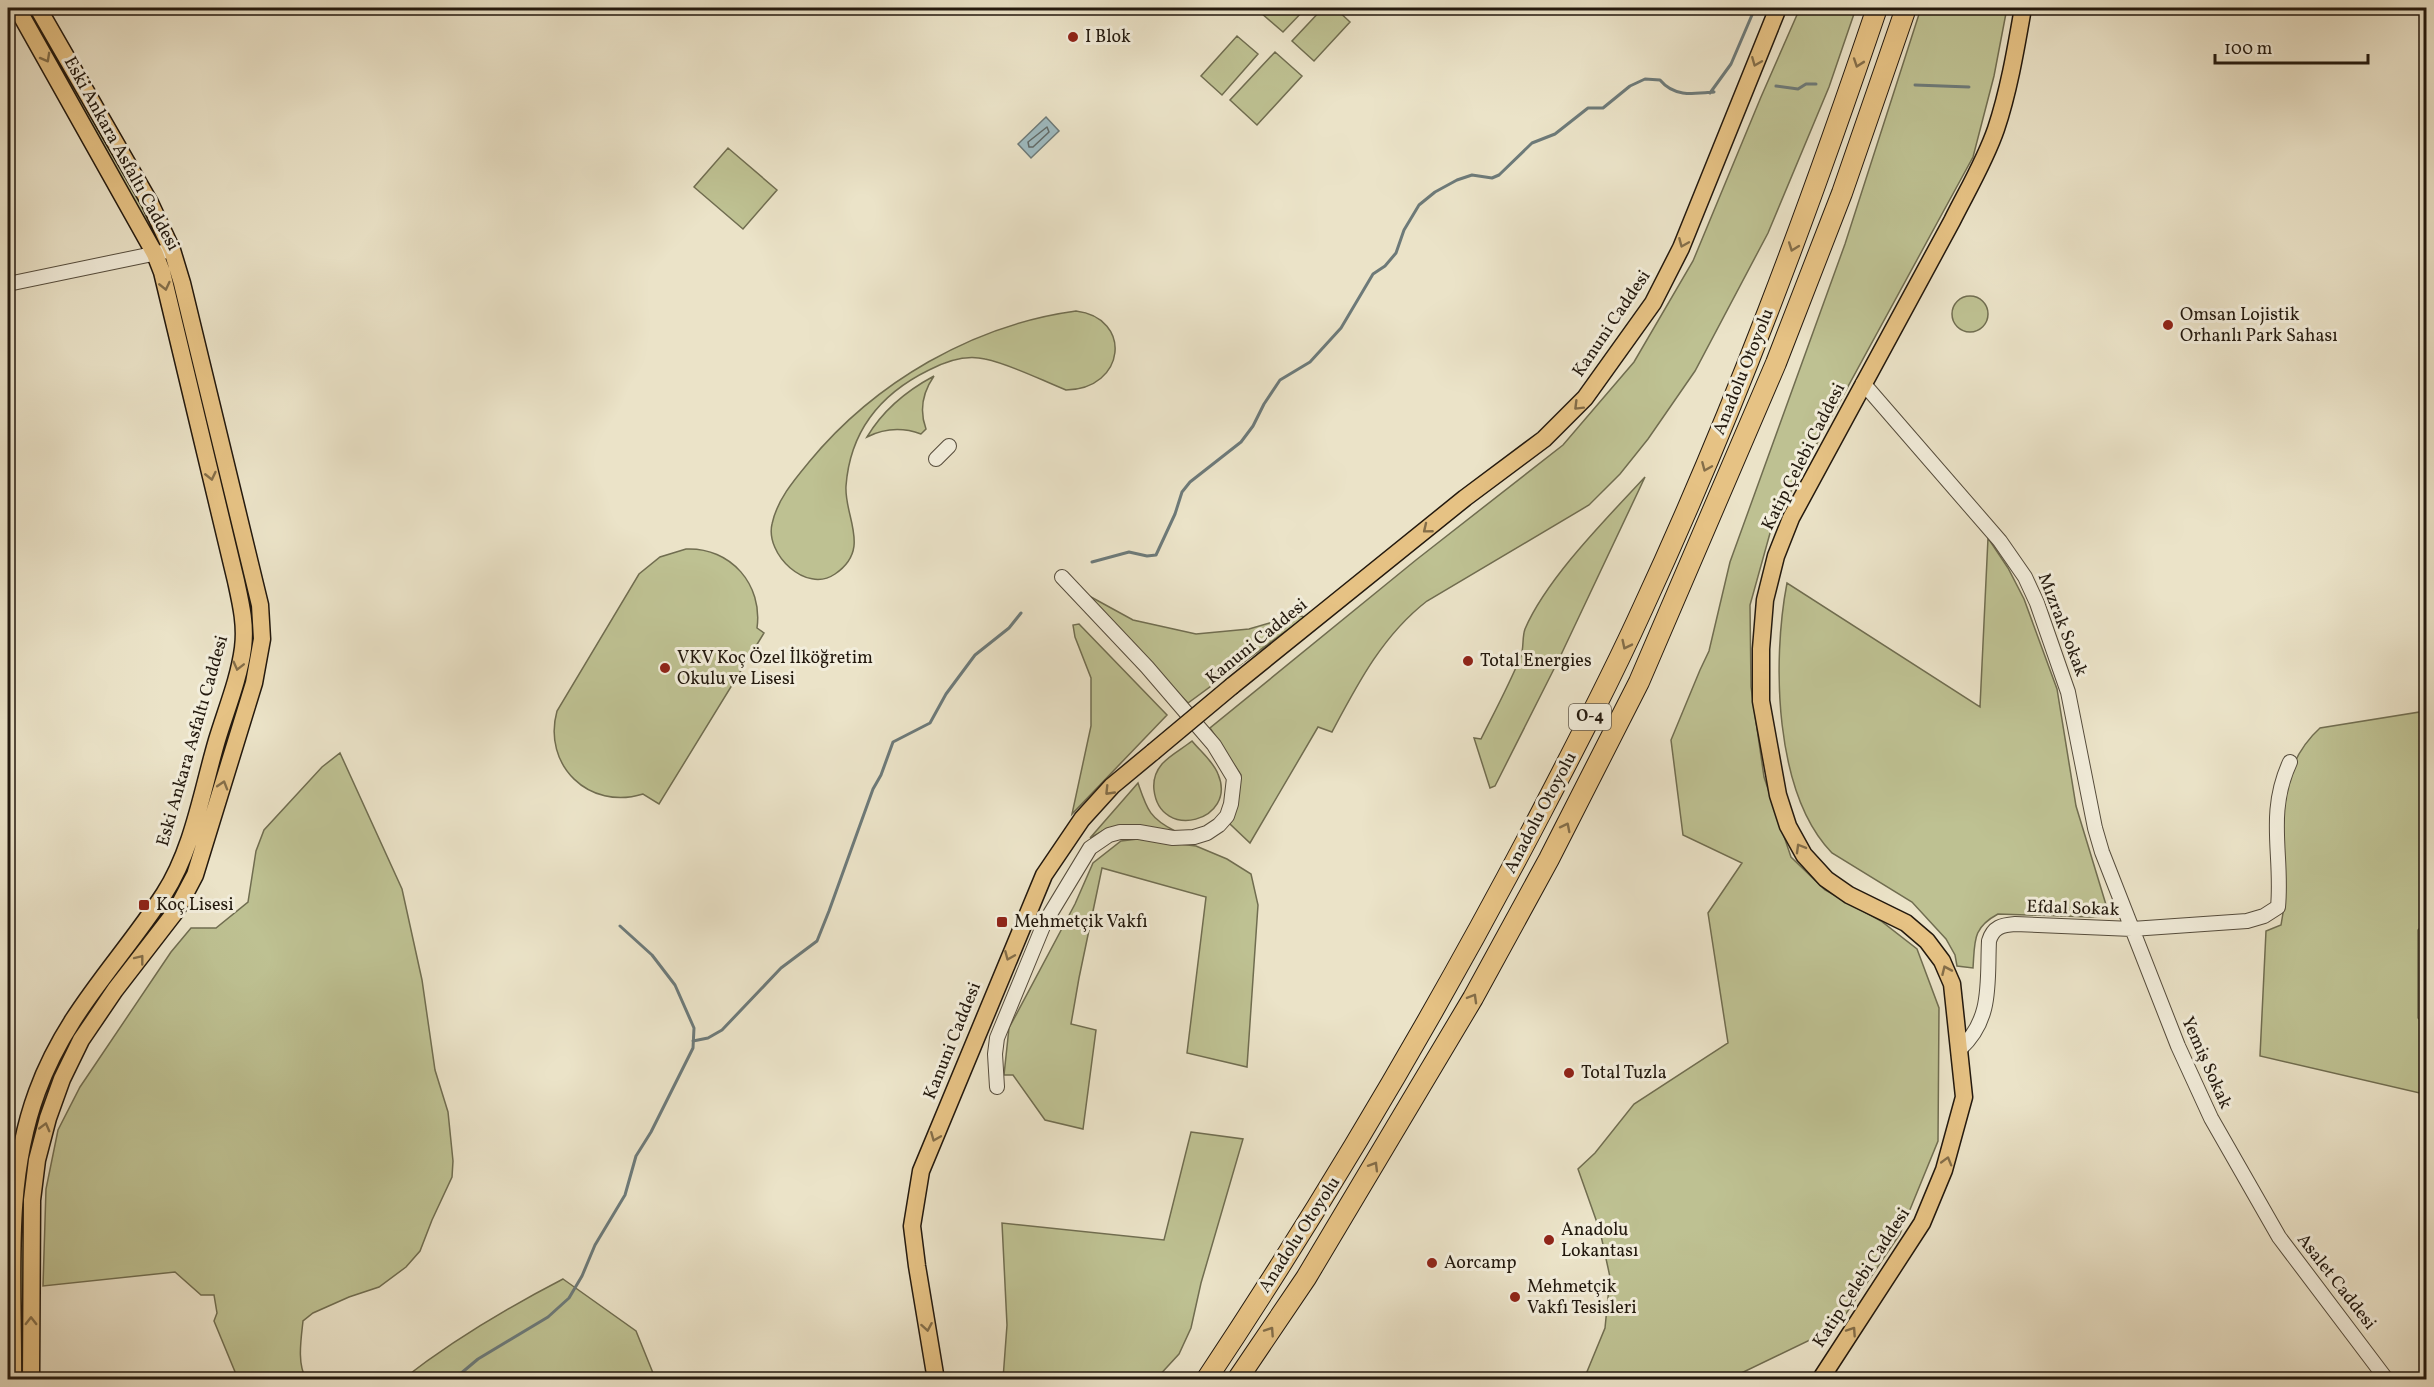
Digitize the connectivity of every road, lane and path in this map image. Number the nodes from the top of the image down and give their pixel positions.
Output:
1 (17, 8) edge
2 (39, 8) edge
3 (1778, 8) edge
4 (1877, 8) edge
5 (1906, 8) edge
6 (2023, 8) edge
7 (164, 252) junction
8 (8, 284) edge
9 (1863, 383) junction
10 (949, 446) dead end
11 (936, 459) dead end
12 (1062, 577) dead end
13 (2290, 762) dead end
14 (2132, 929) junction
15 (1960, 1049) junction
16 (997, 1087) dead end
17 (2260, 1205) joint
18 (10, 1256) edge
19 (13, 1380) edge
20 (32, 1380) edge
21 (936, 1380) edge
22 (1206, 1380) edge
23 (1237, 1380) edge
24 (1820, 1380) edge
25 (2387, 1380) edge

1 -> 7 main road, Eski Ankara Asfaltı Caddesi
2 - 7 main road, Eski Ankara Asfaltı Caddesi
3 -> 21 main road, Kanuni Caddesi, bridge
4 -> 22 highway, Anadolu Otoyolu / O-4
23 -> 5 highway, Anadolu Otoyolu / O-4
6 - 9 main road, Katip Çelebi Caddesi
7 - 8 street
7 -> 18 main road, Eski Ankara Asfaltı Caddesi
20 -> 7 main road, Eski Ankara Asfaltı Caddesi
9 - 14 street, Mızrak Sokak
15 -> 9 main road, Katip Çelebi Caddesi
10 - 11 street
12 - 16 street
13 - 14 street, Efdal Sokak
14 - 15 street, Efdal Sokak
14 - 17 street, Yemiş Sokak
24 -> 15 main road, Katip Çelebi Caddesi
17 - 25 street, Asalet Caddesi
18 - 19 main road, Eski Ankara Asfaltı Caddesi

